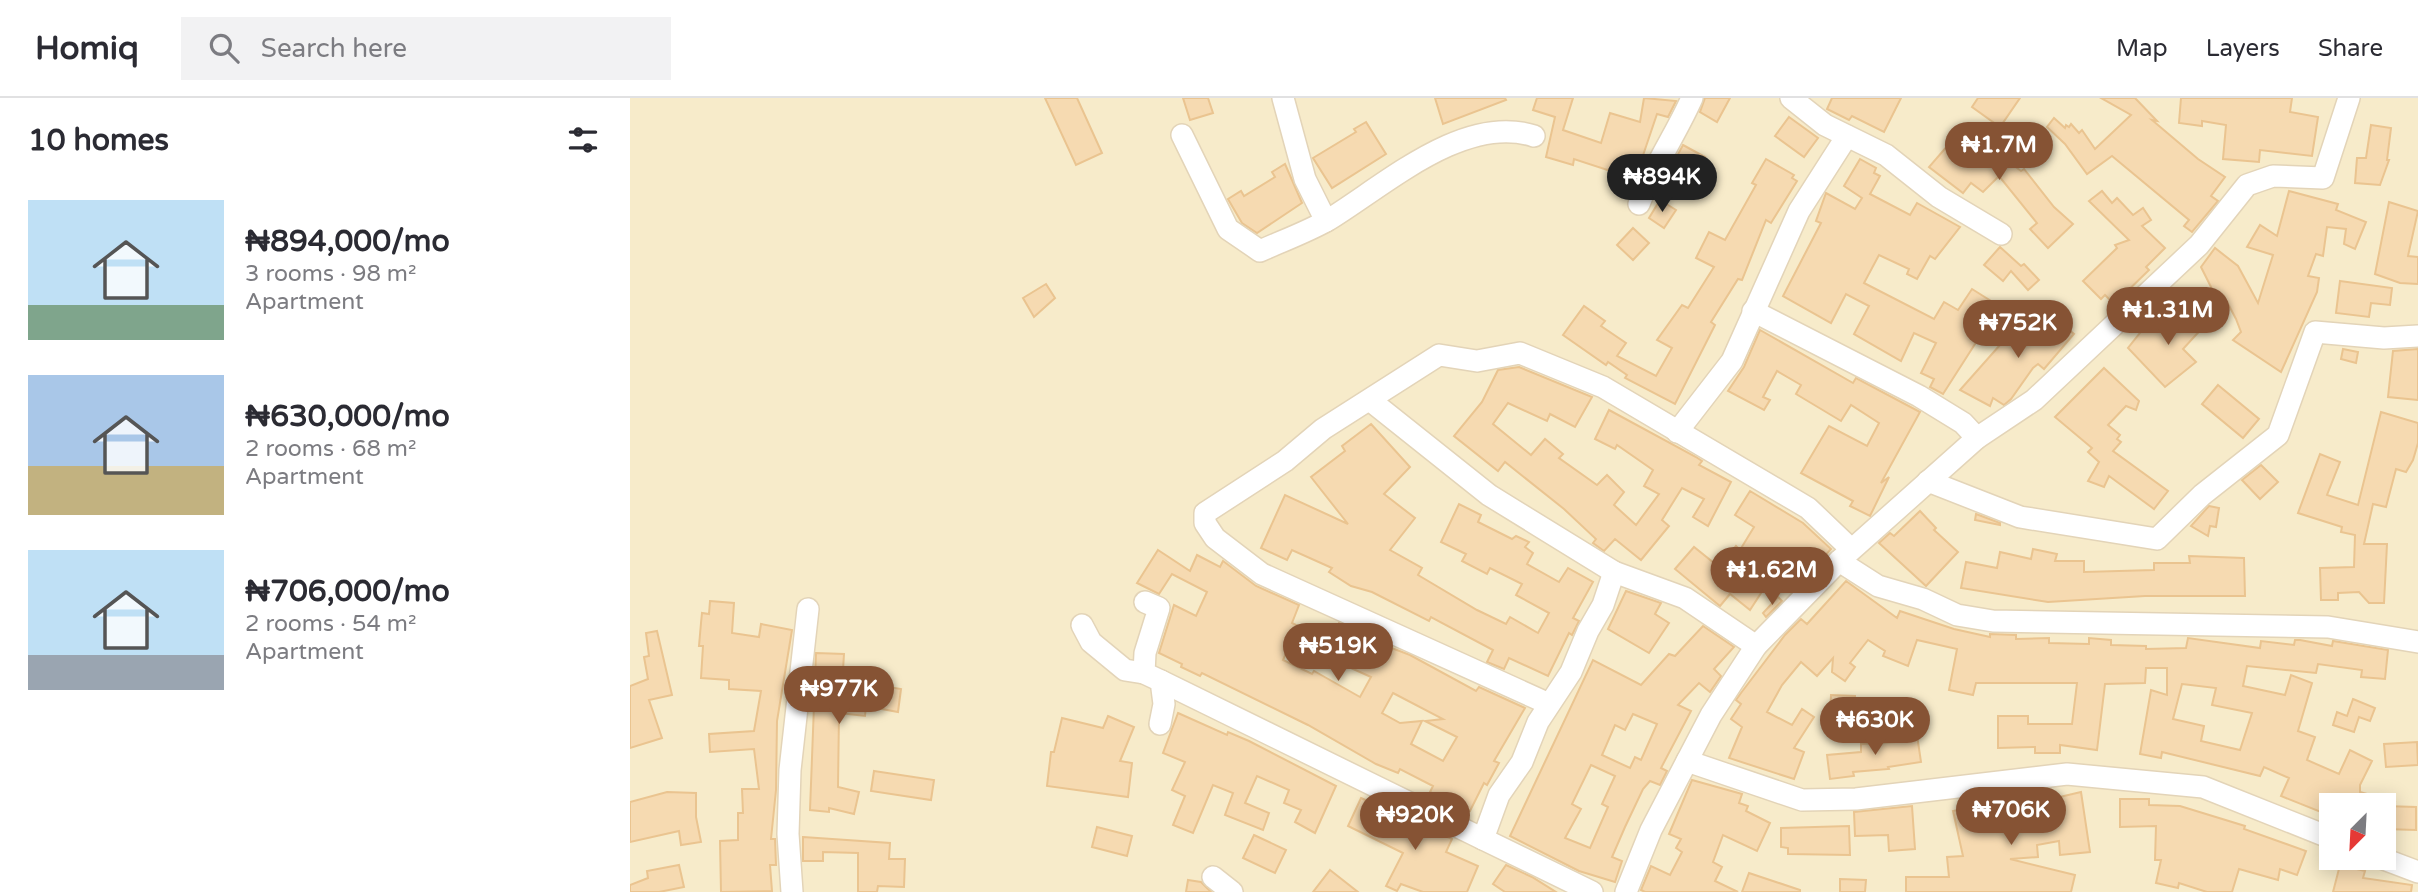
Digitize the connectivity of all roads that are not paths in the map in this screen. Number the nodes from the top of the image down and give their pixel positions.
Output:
1 (1283, 98) edge
2 (1692, 98) edge
3 (1791, 98) edge
4 (2349, 98) edge
5 (1182, 135) dead end
6 (1534, 136) dead end
7 (1847, 136) junction
8 (1639, 204) dead end
9 (1326, 220) junction
10 (2001, 234) dead end
11 (1752, 311) junction
12 (2418, 336) edge
13 (1371, 401) junction
14 (1677, 432) junction
15 (1977, 438) junction
16 (1928, 481) junction
17 (1845, 555) junction
18 (1614, 572) junction
19 (1146, 603) dead end
20 (808, 609) dead end
21 (1082, 625) dead end
22 (2418, 642) edge
23 (1756, 646) junction
24 (1153, 677) junction
25 (1549, 704) junction
26 (1160, 723) dead end
27 (1687, 761) junction
28 (2319, 833) edge
29 (1483, 839) junction
30 (2396, 864) edge
31 (2418, 872) edge
32 (1213, 877) dead end
33 (792, 892) edge
34 (1231, 892) edge
35 (1592, 892) edge
36 (1626, 892) edge

1 - 9 street
2 - 8 street
3 - 7 street
4 - 15 street
5 - 9 street
6 - 9 street
7 - 10 street
7 - 11 street
11 - 14 street
11 - 15 street
12 - 16 street
13 - 14 street
13 - 18 street
13 - 25 street
14 - 17 street
15 - 16 street
16 - 17 street
17 - 22 street
17 - 23 street
18 - 23 street
18 - 25 street
19 - 24 street
20 - 33 street
21 - 24 street
23 - 27 street
24 - 26 street
24 - 29 street
25 - 29 street
27 - 28 street
27 - 36 street
29 - 35 street
30 - 31 street
32 - 34 street

